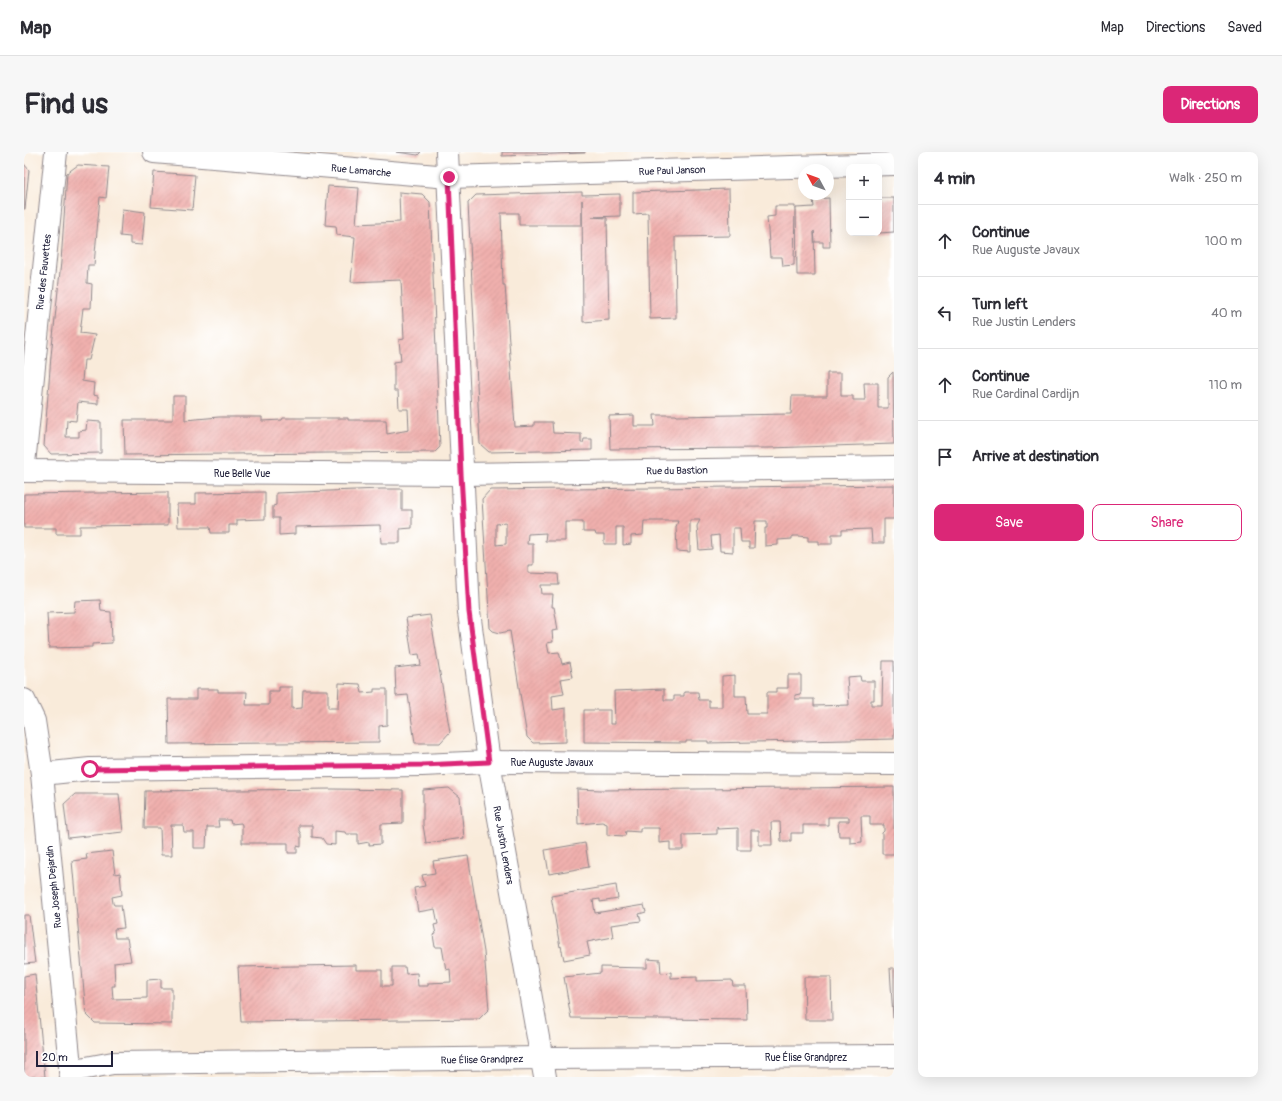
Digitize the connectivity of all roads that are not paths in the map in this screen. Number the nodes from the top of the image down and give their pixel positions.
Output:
1 (56, 152) edge
2 (154, 152) edge
3 (447, 152) edge
4 (799, 159) edge
5 (894, 164) edge
6 (449, 177) junction
7 (24, 464) edge
8 (894, 467) edge
9 (24, 472) edge
10 (461, 474) junction
11 (24, 700) edge
12 (489, 762) junction
13 (894, 764) edge
14 (42, 774) junction
15 (894, 1056) edge
16 (544, 1067) edge
17 (71, 1074) edge

1 - 7 street, Rue des Fauvettes
2 - 6 street, Rue Lamarche
3 - 6 street, Rue Justin Lenders
4 - 5 street, Rue Paul Janson
4 - 6 street, Rue Paul Janson
6 - 10 street, Rue Justin Lenders
8 - 10 street, Rue du Bastion
9 - 10 street, Rue Belle Vue
10 - 12 street, Rue Justin Lenders
11 - 14 street, Rue Joseph Dejardin
12 - 13 street, Rue Auguste Javaux
12 - 14 street, Rue Auguste Javaux
12 - 16 street, Rue Justin Lenders
14 - 17 street, Rue Joseph Dejardin
15 - 16 street, Rue Élise Grandprez
16 - 17 street, Rue Élise Grandprez

